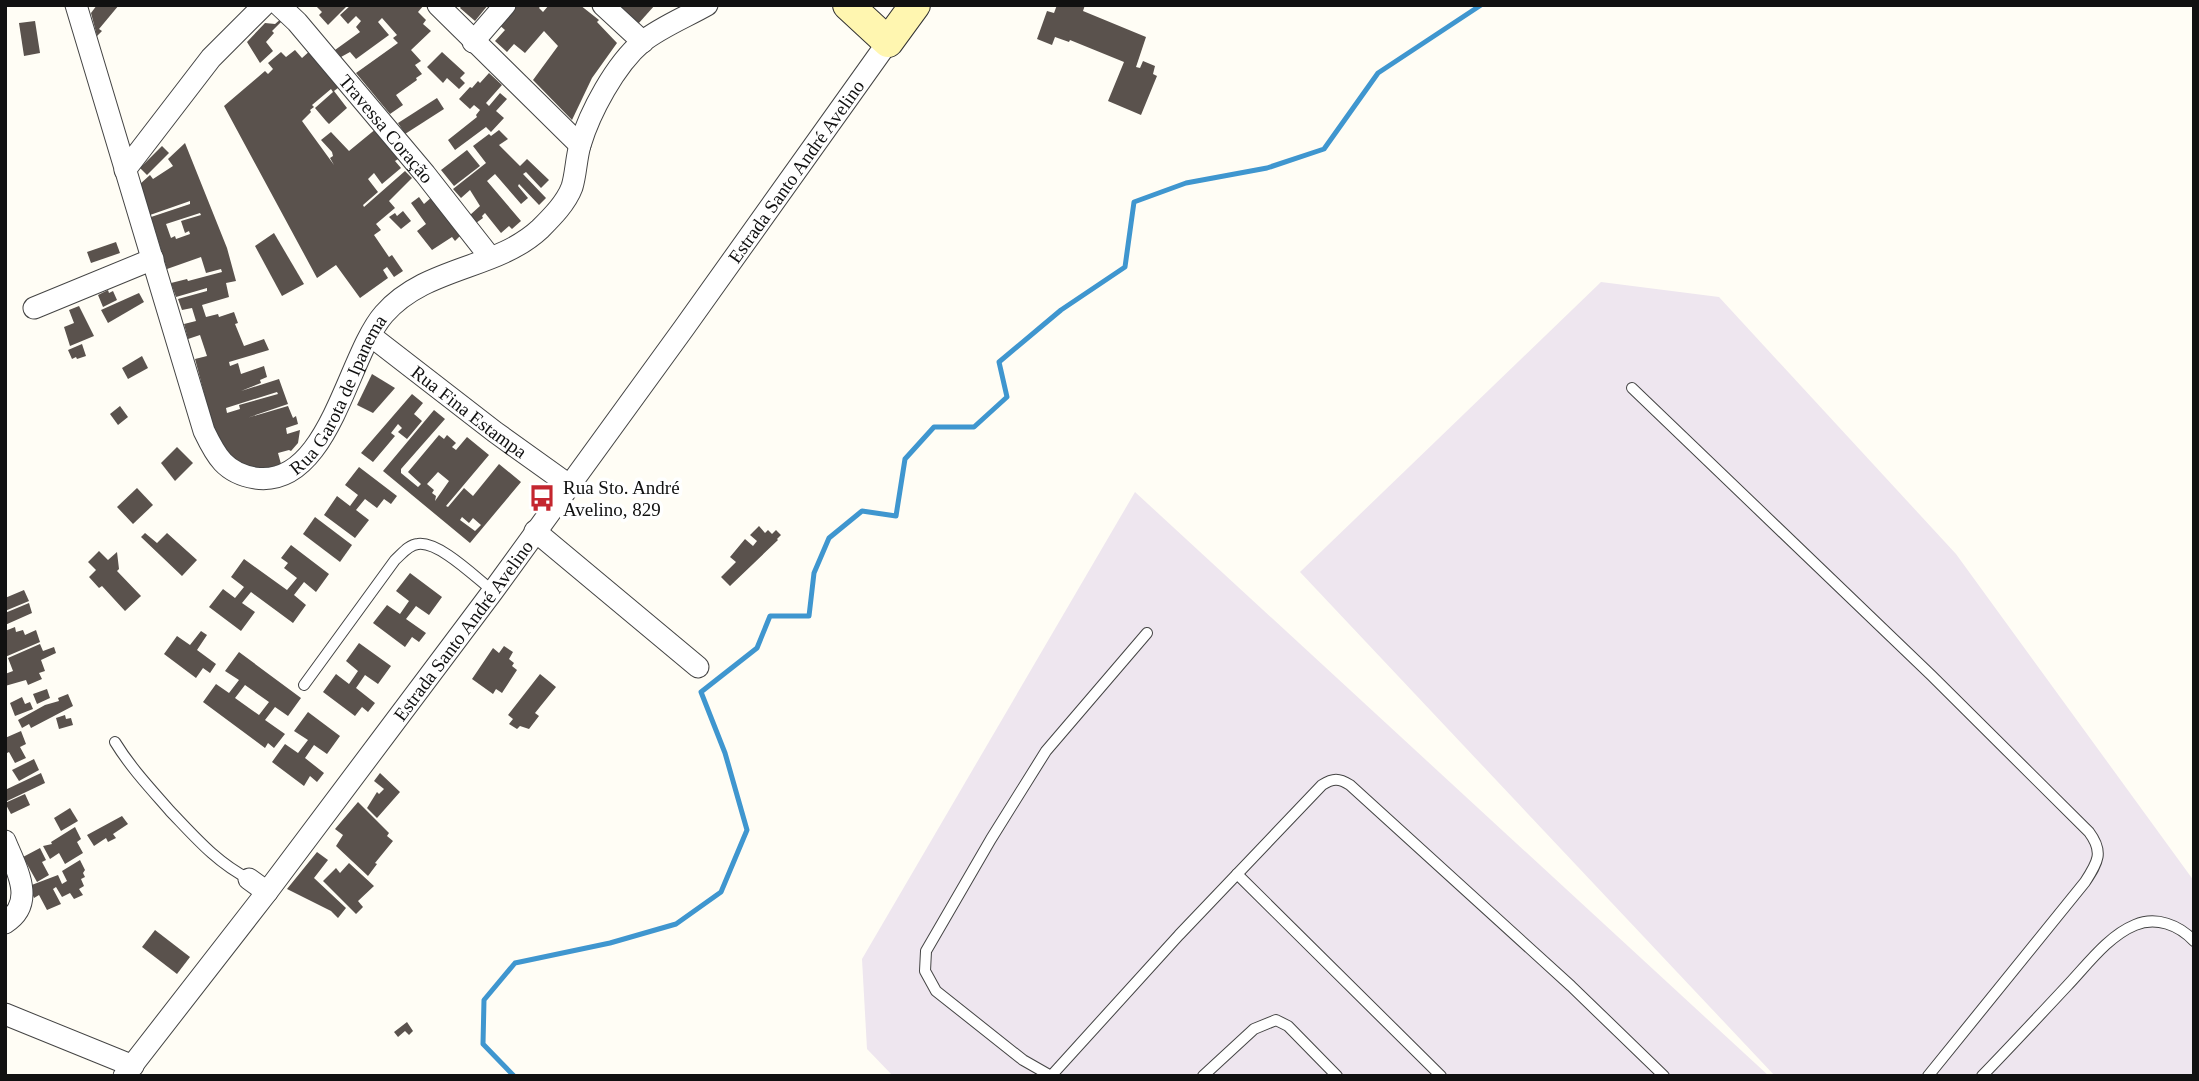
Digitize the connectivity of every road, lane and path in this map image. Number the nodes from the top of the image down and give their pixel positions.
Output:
1 (76, 5) edge
2 (264, 5) edge
3 (278, 5) edge
4 (438, 5) edge
5 (505, 5) edge
6 (603, 5) edge
7 (707, 5) edge
8 (848, 5) edge
9 (915, 5) edge
10 (473, 42) junction
11 (643, 42) junction
12 (888, 42) junction
13 (580, 145) junction
14 (125, 170) junction
15 (490, 257) junction
16 (153, 259) junction
17 (34, 308) dead end
18 (371, 336) junction
19 (1632, 388) dead end
20 (569, 485) junction
21 (536, 531) junction
22 (493, 591) junction
23 (1147, 633) dead end
24 (698, 667) dead end
25 (304, 685) dead end
26 (115, 742) dead end
27 (5, 841) edge
28 (1237, 874) junction
29 (249, 879) joint
30 (267, 892) junction
31 (5, 923) edge
32 (2194, 941) edge
33 (5, 1014) edge
34 (128, 1071) edge
35 (1051, 1076) edge
36 (1203, 1076) edge
37 (1337, 1076) edge
38 (1441, 1076) edge
39 (1664, 1076) edge
40 (1928, 1076) edge
41 (1982, 1076) edge

1 - 14 street, Rua Garota de Ipanema
2 - 14 street
3 - 15 street, Travessa Coração
4 - 10 street
5 - 10 street
6 - 11 street
7 - 11 street, Rua Garota de Ipanema
8 - 12 main road
9 - 12 main road, Estrada Santo André Avelino
10 - 13 street
11 - 13 street, Rua Garota de Ipanema
12 - 20 street, Estrada Santo André Avelino
13 - 15 street, Rua Garota de Ipanema
14 - 16 street, Rua Garota de Ipanema
15 - 18 street, Rua Garota de Ipanema
16 - 17 street
16 - 18 street, Rua Garota de Ipanema
18 - 20 street, Rua Fina Estampa
19 - 40 lane
20 - 21 street, Estrada Santo André Avelino
21 - 22 street, Estrada Santo André Avelino
21 - 24 street
22 - 25 lane
22 - 30 street, Estrada Santo André Avelino
23 - 35 lane
26 - 29 lane
27 - 31 street
28 - 35 lane
28 - 38 lane
28 - 39 lane
29 - 30 street
30 - 34 street, Estrada Santo André Avelino
32 - 41 lane
33 - 34 street
36 - 37 lane

